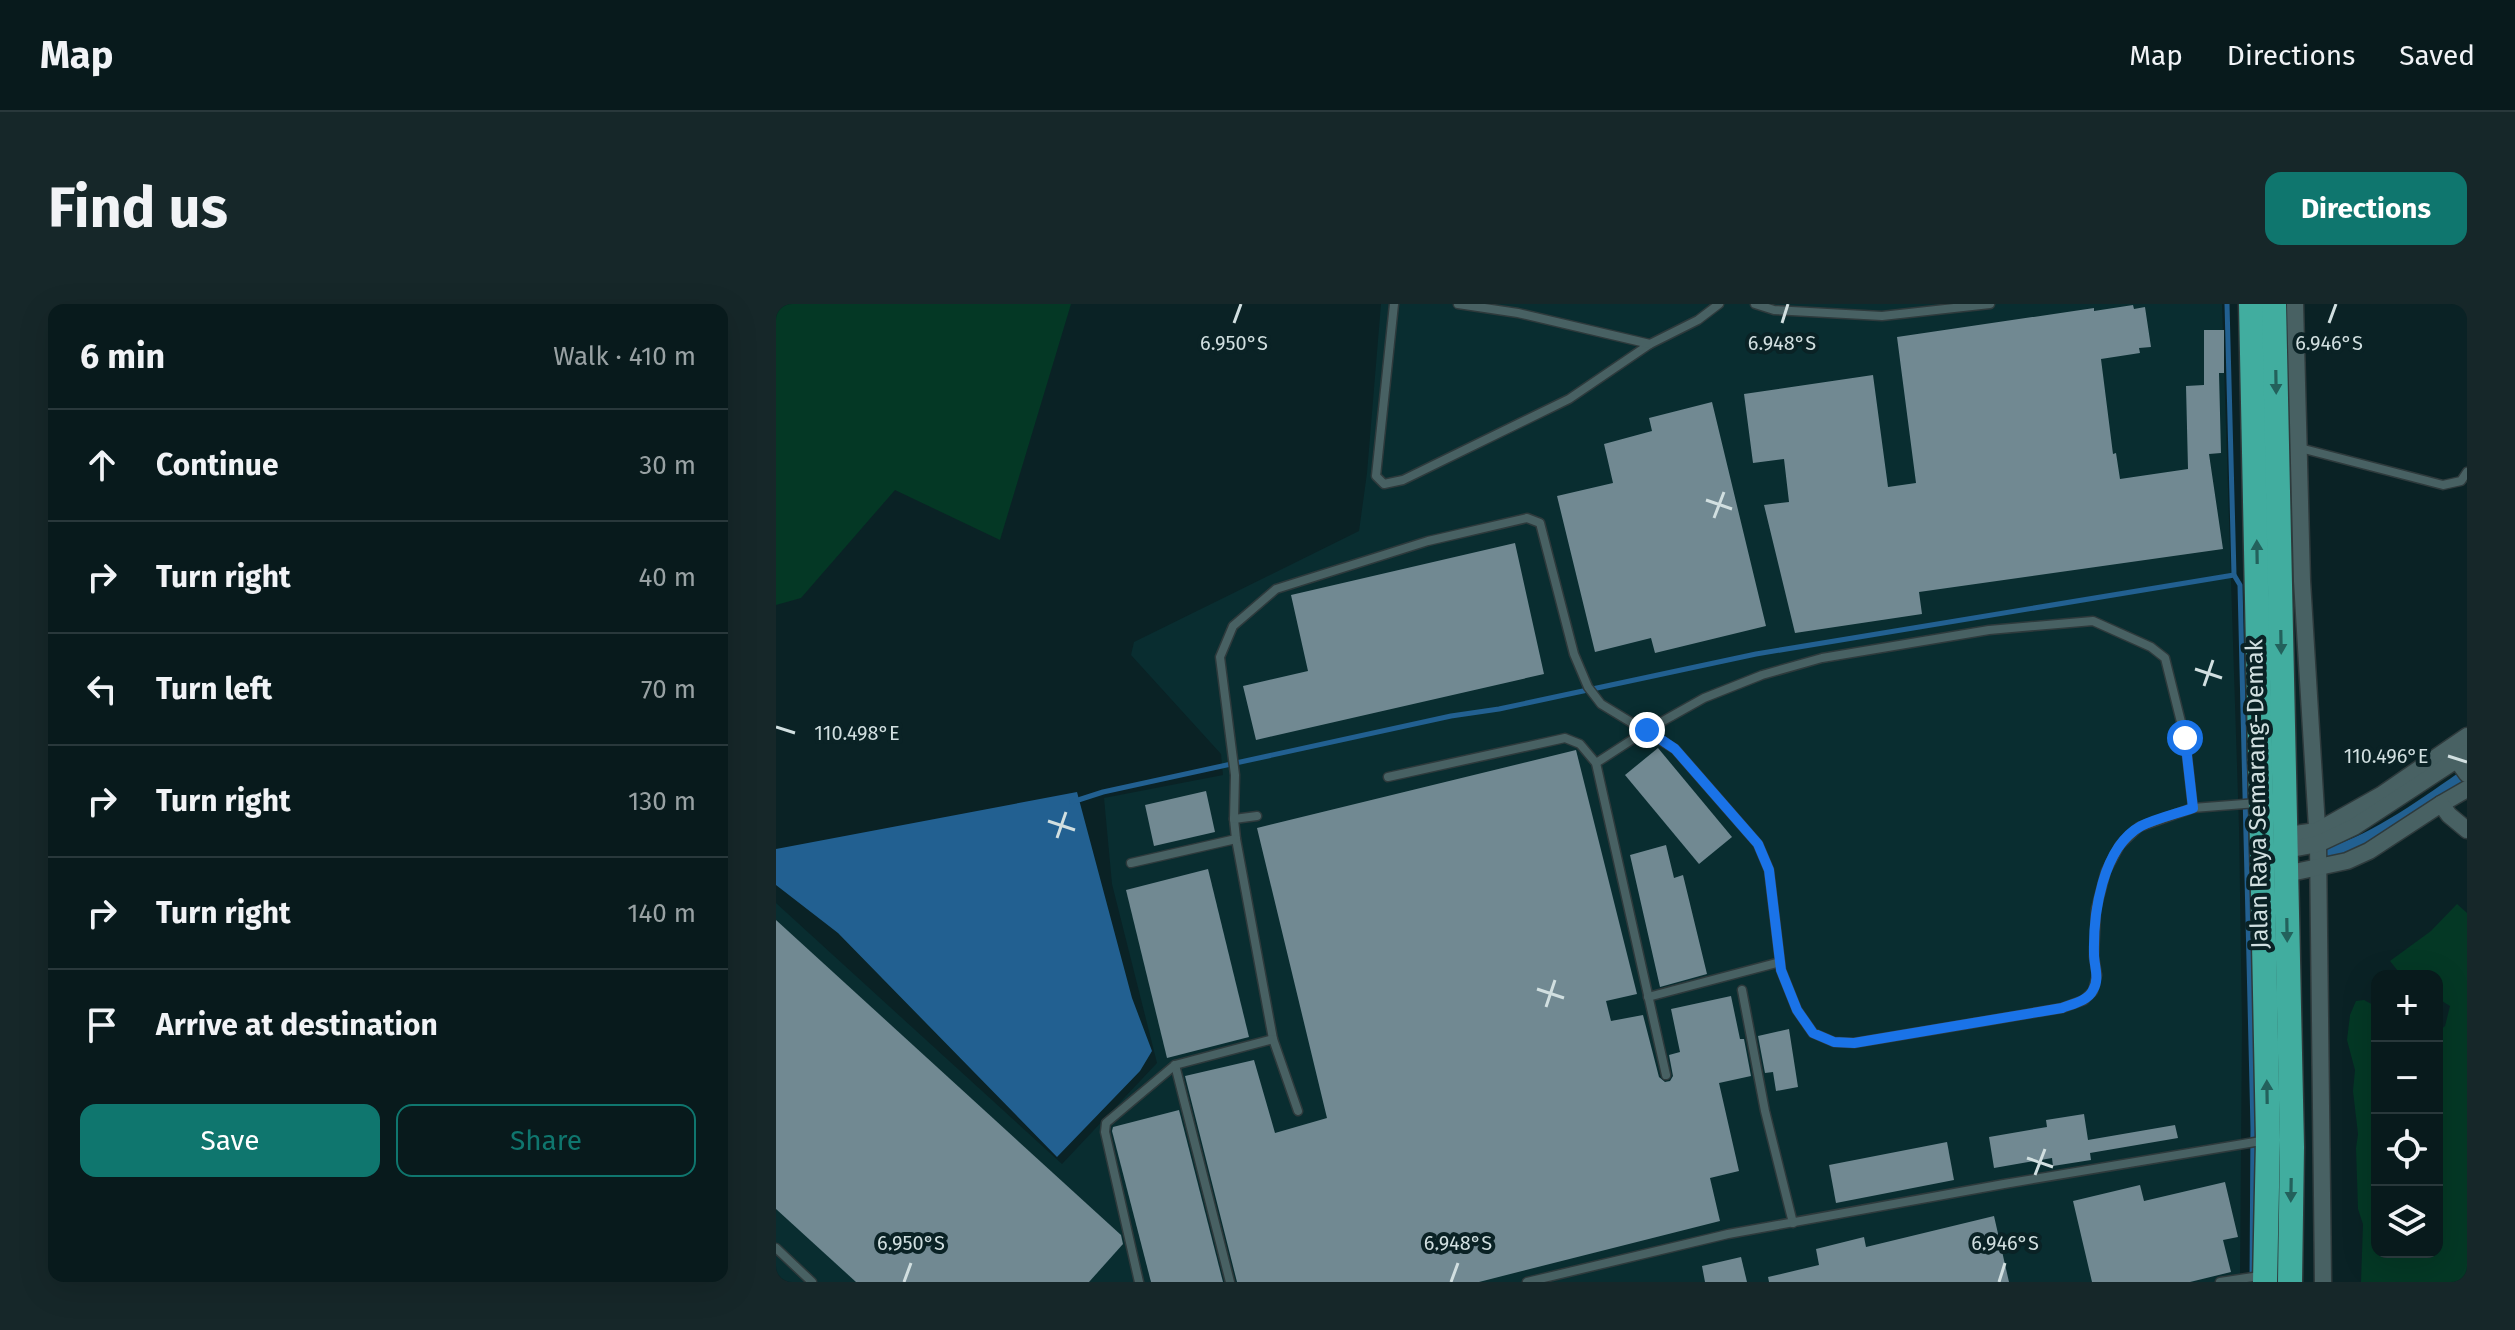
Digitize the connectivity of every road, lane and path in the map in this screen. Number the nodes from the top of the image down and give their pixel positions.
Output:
1 (1394, 304) edge
2 (1458, 304) edge
3 (1719, 304) edge
4 (1755, 304) edge
5 (1990, 304) edge
6 (2251, 304) edge
7 (2274, 304) edge
8 (2295, 304) edge
9 (1650, 344) junction
10 (2299, 448) junction
11 (2467, 472) edge
12 (1647, 730) junction
13 (2467, 736) edge
14 (1596, 763) junction
15 (2463, 763) edge
16 (1388, 777) dead end
17 (2467, 789) edge
18 (2262, 803) junction
19 (2441, 804) junction
20 (2193, 808) junction
21 (1257, 816) dead end
22 (1234, 819) junction
23 (2467, 830) edge
24 (2317, 838) junction
25 (1236, 839) junction
26 (2280, 849) junction
27 (1131, 863) dead end
28 (2318, 868) junction
29 (1780, 962) junction
30 (1742, 990) dead end
31 (1648, 997) junction
32 (1273, 1039) junction
33 (1175, 1065) junction
34 (1666, 1075) dead end
35 (1298, 1111) dead end
36 (2268, 1140) junction
37 (1793, 1223) junction
38 (776, 1248) edge
39 (2265, 1279) edge
40 (812, 1282) edge
41 (1139, 1282) edge
42 (1230, 1282) edge
43 (1527, 1282) edge
44 (2220, 1282) edge
45 (2290, 1282) edge
46 (2323, 1282) edge

1 - 9 lane
2 - 9 lane
3 - 9 lane
4 - 5 lane
18 -> 6 highway, Jalan Raya Semarang-Demak
7 -> 26 highway, Jalan Raya Semarang-Demak
8 - 10 street
10 - 11 lane
10 - 24 street
12 - 14 lane
12 - 20 lane
12 - 22 lane
12 - 29 lane
13 - 24 street
14 - 16 lane
14 - 31 lane
15 - 24 street
17 - 19 street
18 - 20 lane
18 - 26 highway, Jalan Raya Semarang-Demak
19 - 23 street
19 - 28 street
20 - 29 lane
21 - 22 lane
22 - 25 lane
24 - 26 street
24 - 28 street
25 - 27 lane
25 - 32 lane
26 - 28 street
36 -> 26 highway, Jalan Raya Semarang-Demak
26 -> 45 highway, Jalan Raya Semarang-Demak
28 - 46 street
29 - 31 lane
30 - 37 lane
31 - 34 lane
32 - 33 lane
32 - 35 lane
33 - 41 lane
33 - 42 lane
36 - 37 lane
36 - 39 highway, Jalan Raya Semarang-Demak
37 - 43 lane
38 - 40 lane
39 - 44 lane

